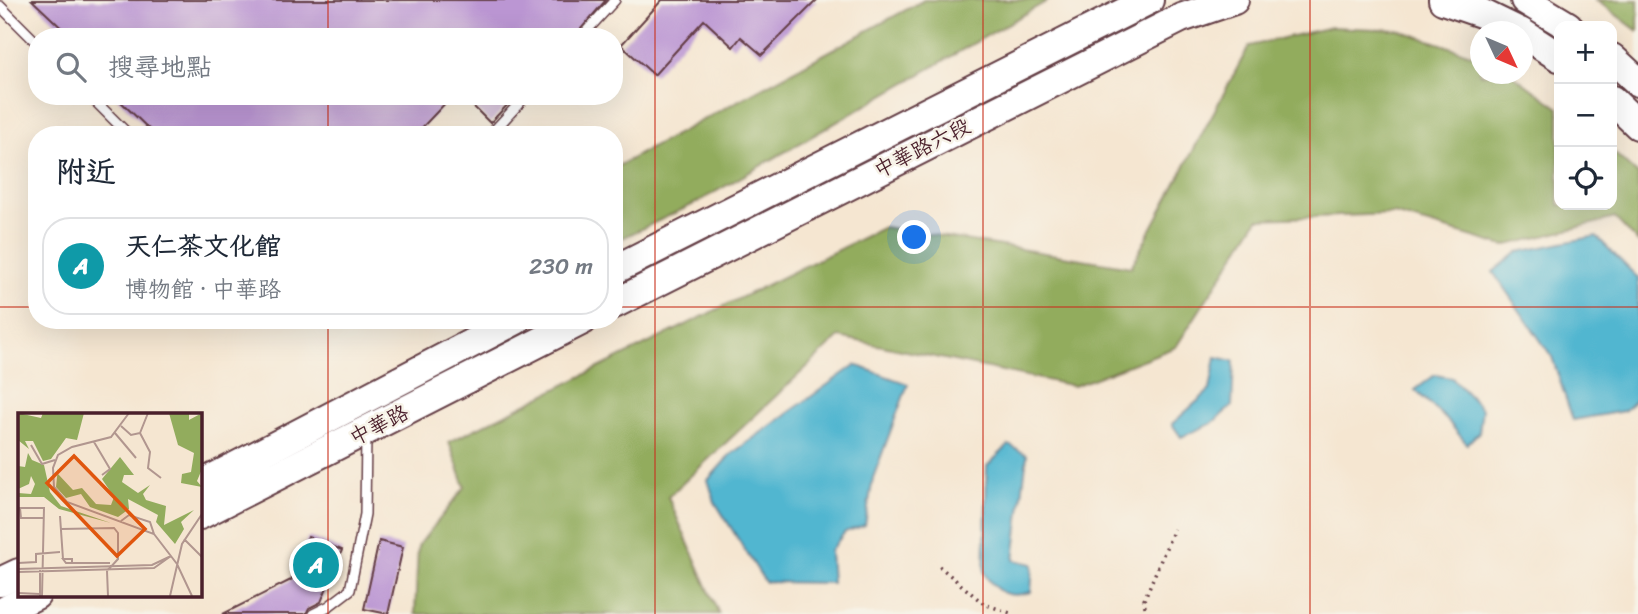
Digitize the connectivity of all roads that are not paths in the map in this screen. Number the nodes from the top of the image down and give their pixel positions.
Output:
1 (615, 0) edge
2 (1149, 0) edge
3 (1234, 0) edge
4 (1443, 0) edge
5 (1525, 0) edge
6 (0, 6) edge
7 (1498, 21) edge
8 (1560, 21) edge
9 (589, 28) edge
10 (28, 34) edge
11 (1533, 40) edge
12 (1554, 54) edge
13 (1617, 63) edge
14 (1638, 82) edge
15 (99, 105) edge
16 (518, 105) edge
17 (1617, 105) edge
18 (1638, 125) edge
19 (119, 126) edge
20 (498, 126) edge
21 (623, 265) edge
22 (623, 299) edge
23 (499, 329) edge
24 (566, 329) edge
25 (366, 431) junction
26 (201, 484) edge
27 (201, 514) edge
28 (18, 573) edge
29 (0, 582) edge
30 (34, 596) edge
31 (0, 613) edge
32 (313, 614) edge

1 - 9 lane
2 - 21 main road, 中華路六段
3 - 22 main road, 中華路六段
4 - 7 main road
5 - 8 main road
6 - 10 lane
11 - 12 main road
13 - 14 main road
15 - 19 lane
16 - 20 lane
17 - 18 main road
23 - 26 main road, 中華路
24 - 25 main road, 中華路
25 - 27 main road, 中華路
25 - 32 lane
28 - 29 main road
30 - 31 main road

